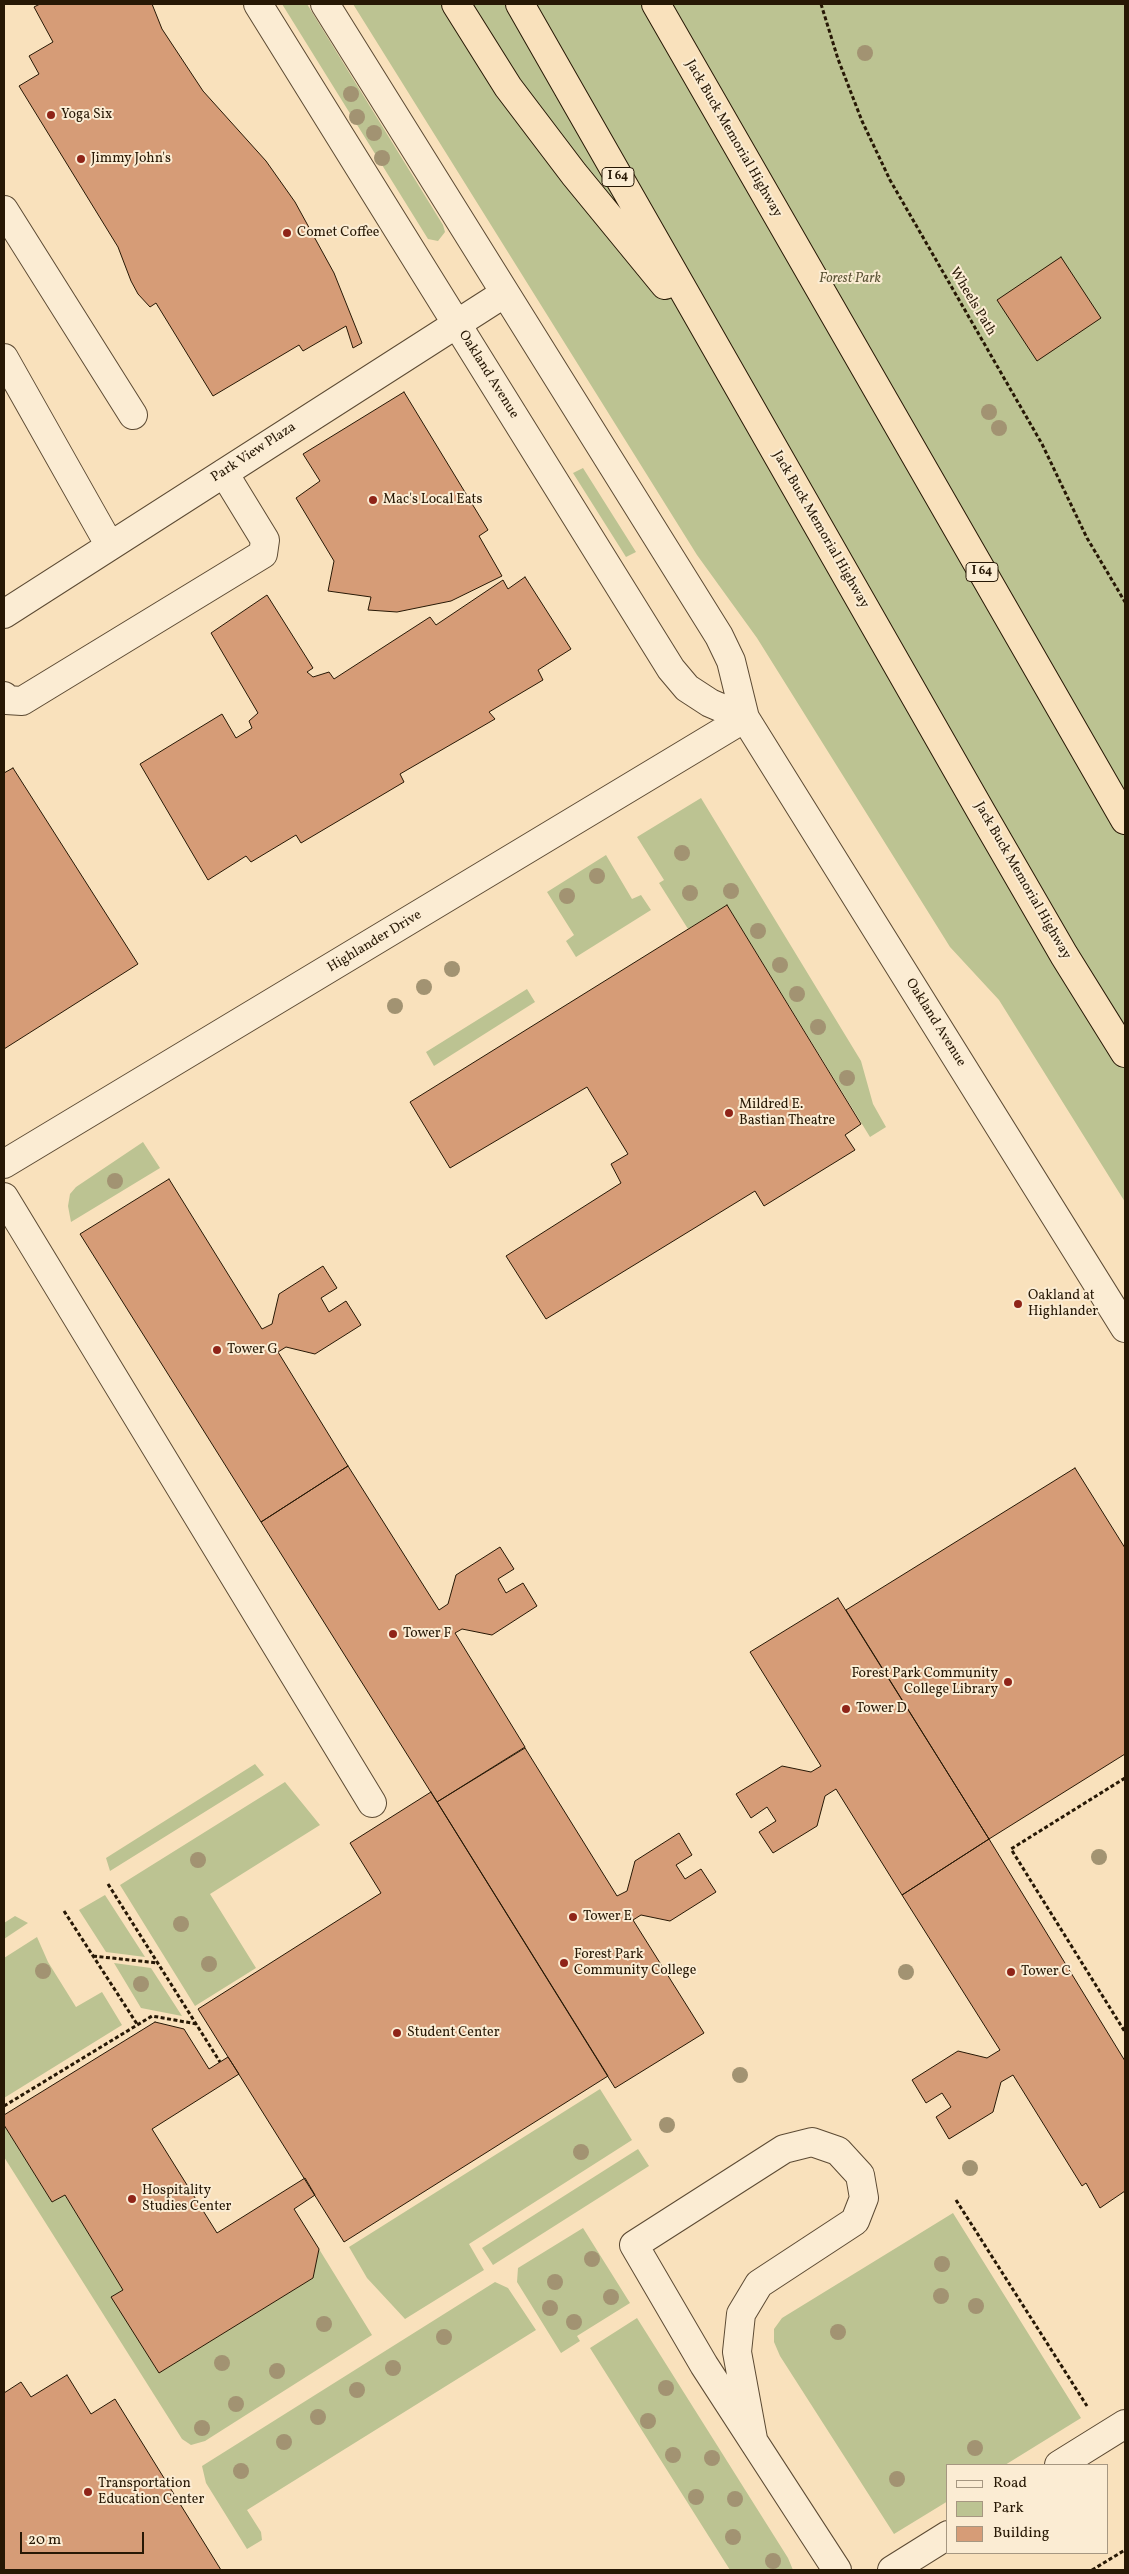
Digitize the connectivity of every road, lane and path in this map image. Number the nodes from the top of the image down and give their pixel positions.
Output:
1 (258, 4) edge
2 (325, 4) edge
3 (456, 4) edge
4 (520, 4) edge
5 (656, 4) edge
6 (821, 4) edge
7 (4, 210) edge
8 (505, 294) junction
9 (457, 324) junction
10 (718, 349) junction
11 (4, 358) edge
12 (133, 415) dead end
13 (224, 473) junction
14 (110, 546) junction
15 (1125, 602) edge
16 (4, 614) edge
17 (4, 696) edge
18 (745, 718) junction
19 (1125, 820) edge
20 (1125, 1053) edge
21 (4, 1164) edge
22 (4, 1197) edge
23 (1125, 1328) edge
24 (1125, 1778) edge
25 (372, 1804) dead end
26 (108, 1884) dead end
27 (64, 1911) dead end
28 (93, 1956) junction
29 (158, 1963) junction
30 (137, 2024) junction
31 (197, 2024) junction
32 (1125, 2032) edge
33 (220, 2062) dead end
34 (4, 2106) edge
35 (956, 2200) dead end
36 (1115, 2430) edge
37 (753, 2439) junction
38 (1061, 2464) edge
39 (946, 2536) edge
40 (1125, 2550) edge
41 (837, 2570) edge
42 (892, 2570) edge
43 (1092, 2570) edge

1 - 9 street, Oakland Avenue
2 - 8 street, Oakland Avenue
3 - 10 highway
4 - 10 highway, Jack Buck Memorial Highway / I 64
5 - 19 highway, Jack Buck Memorial Highway / I 64
6 - 15 path, Wheels Path
7 - 12 street
8 - 9 street, Park View Plaza
8 - 18 street, Oakland Avenue
9 - 13 street, Park View Plaza
9 - 18 street, Oakland Avenue
10 - 20 highway, Jack Buck Memorial Highway / I 64
11 - 14 street
13 - 14 street, Park View Plaza
13 - 17 street
14 - 16 street, Park View Plaza
18 - 21 street, Highlander Drive
18 - 23 street, Oakland Avenue
22 - 25 street
24 - 32 path
26 - 29 path
27 - 28 path
28 - 29 path
28 - 30 path
29 - 31 path
30 - 31 path
30 - 34 path
31 - 33 path
35 - 36 path
36 - 38 street
37 - 37 street
37 - 41 street
39 - 42 street
40 - 43 path

